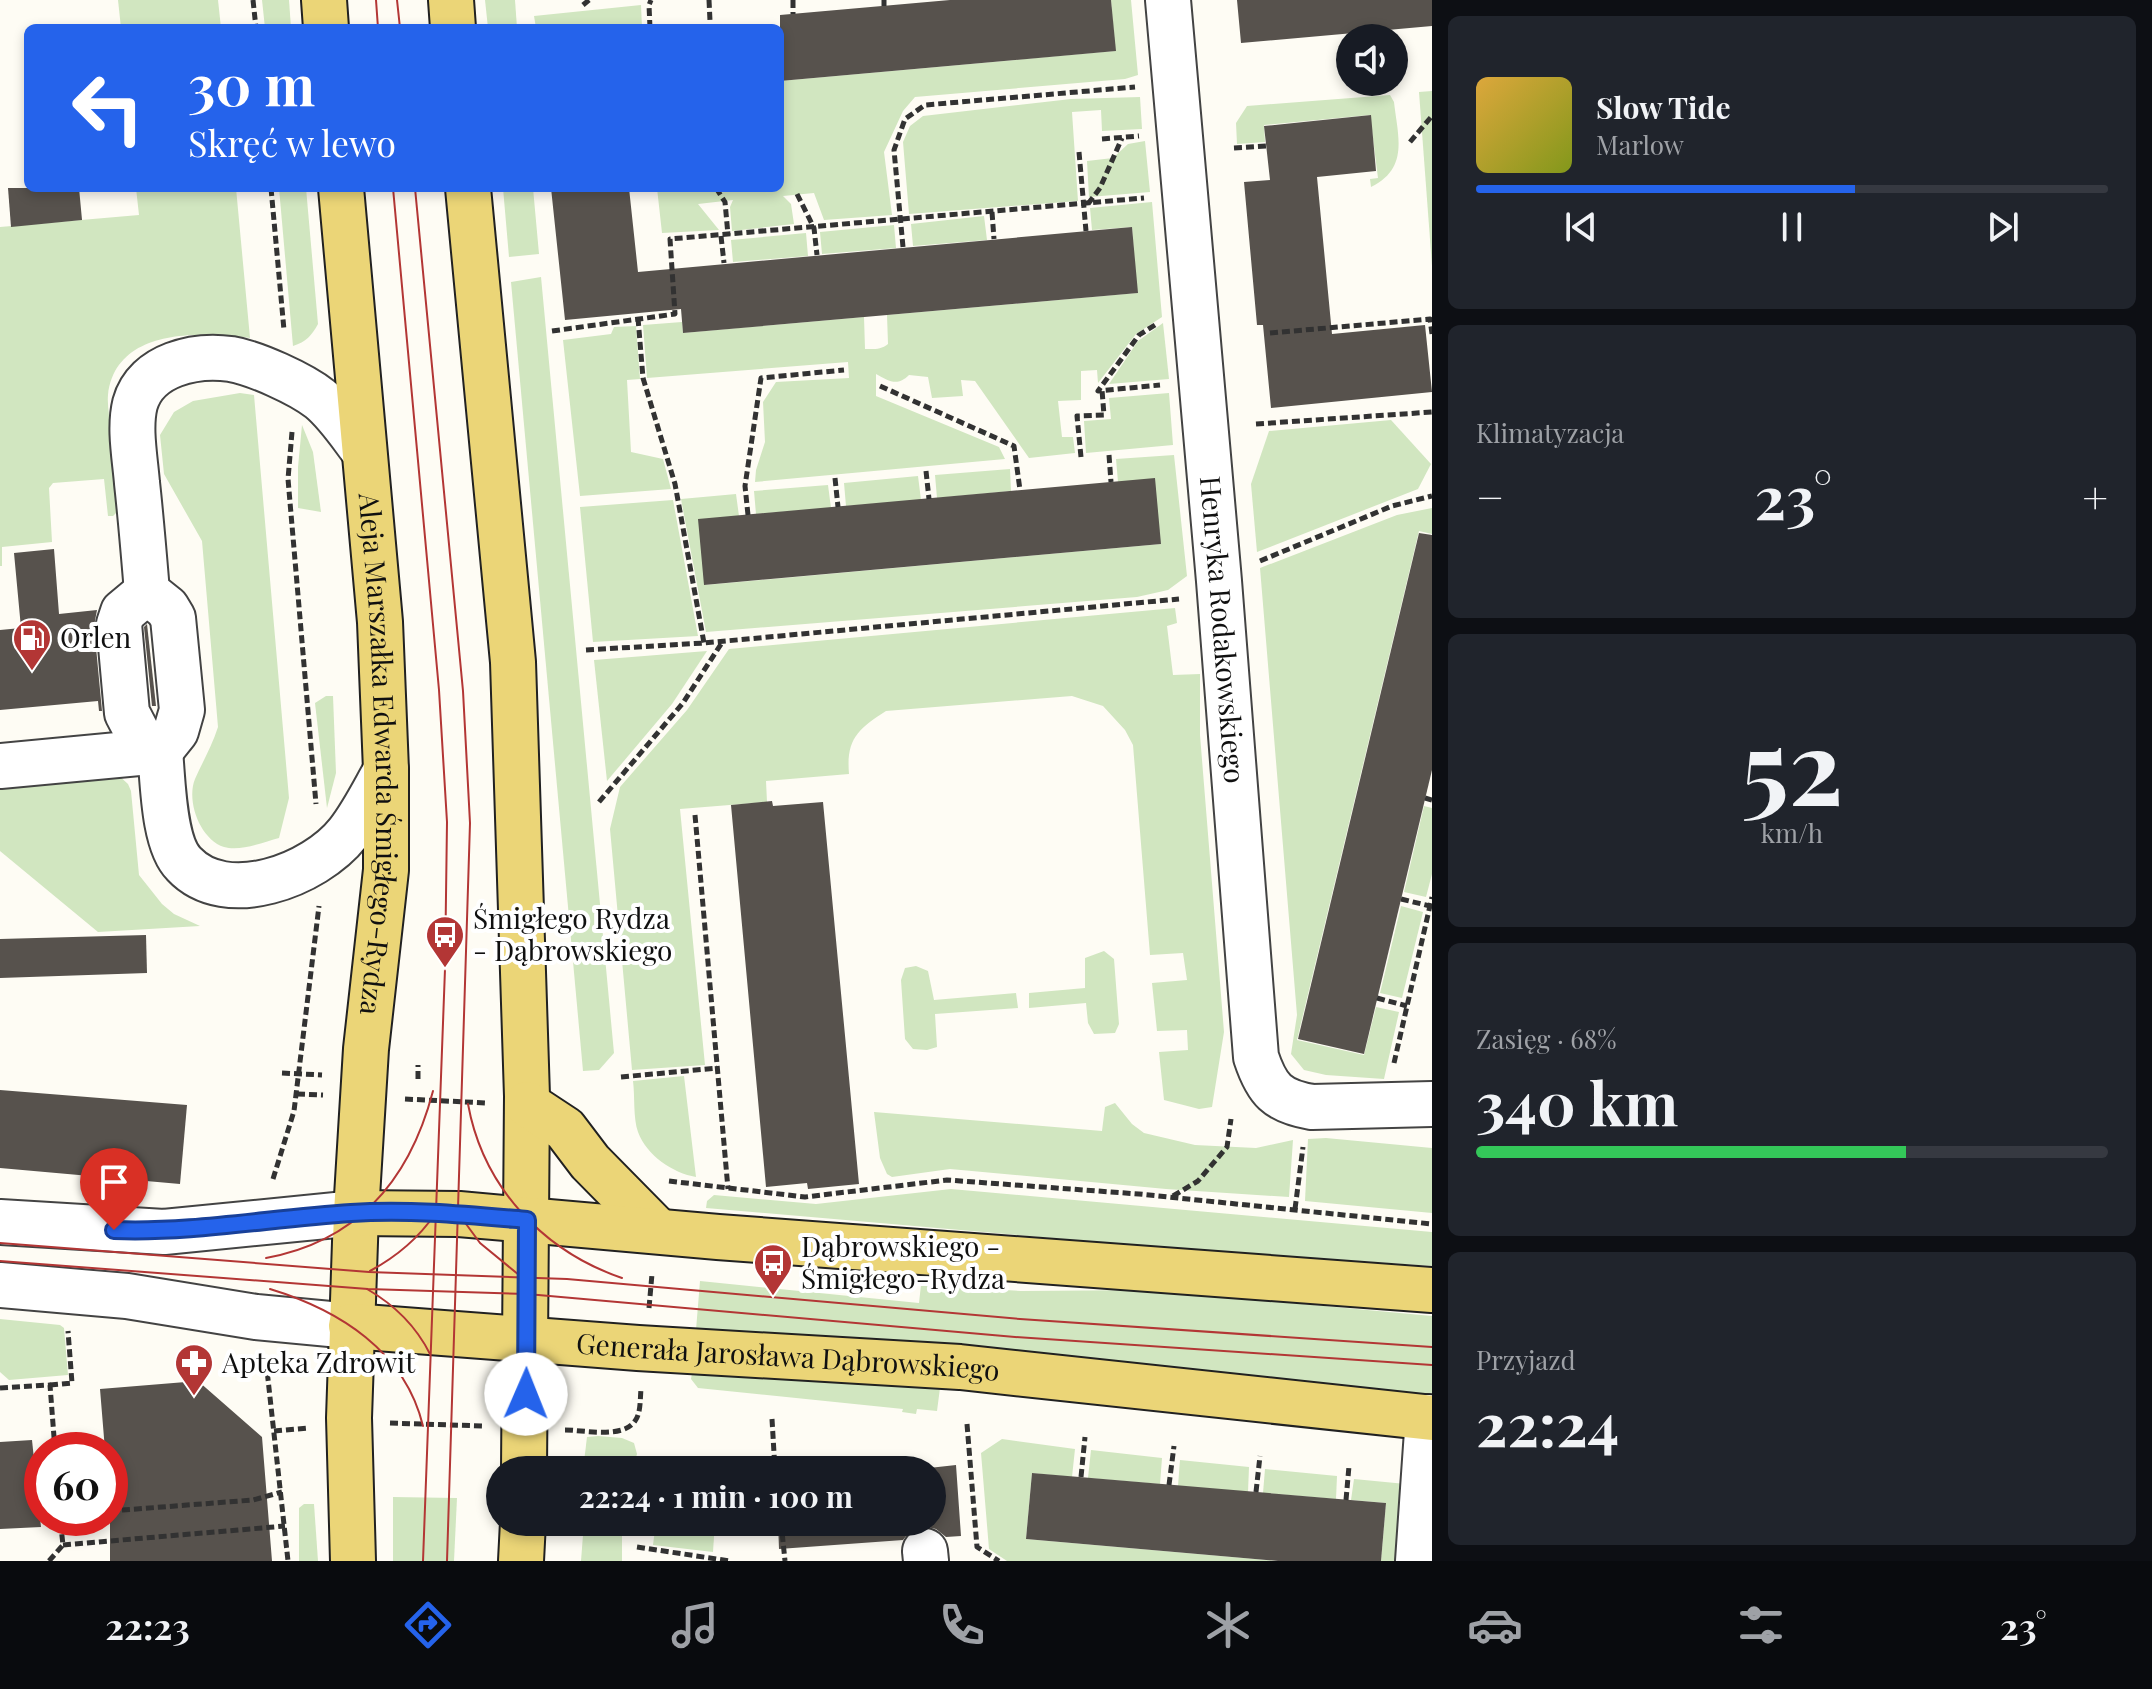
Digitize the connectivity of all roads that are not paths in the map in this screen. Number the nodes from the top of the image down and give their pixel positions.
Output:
1 (324, 0) edge
2 (451, 0) edge
3 (1168, 0) edge
4 (326, 24) edge
5 (453, 24) edge
6 (341, 192) edge
7 (468, 192) edge
8 (363, 450) junction
9 (160, 751) junction
10 (0, 766) edge
11 (386, 770) junction
12 (527, 1104) junction
13 (1432, 1104) edge
14 (356, 1213) junction
15 (527, 1220) junction
16 (0, 1222) edge
17 (657, 1230) junction
18 (0, 1285) edge
19 (1432, 1290) edge
20 (351, 1326) junction
21 (526, 1340) junction
22 (1430, 1417) edge
23 (525, 1449) edge
24 (522, 1536) edge
25 (353, 1561) edge
26 (521, 1561) edge
27 (1418, 1561) edge

1 - 4 main road
2 - 5 main road
3 - 13 street, Henryka Rodakowskiego
6 - 8 main road, Aleja Marszałka Edwarda Śmigłego-Rydza
7 - 12 main road
8 - 9 street
8 - 11 main road, Aleja Marszałka Edwarda Śmigłego-Rydza
9 - 10 street
9 - 11 street
11 - 14 main road, Aleja Marszałka Edwarda Śmigłego-Rydza
12 - 15 main road
12 - 17 main road
14 - 15 main road
14 - 16 street
14 - 20 main road, Aleja Marszałka Edwarda Śmigłego-Rydza
15 - 17 main road
15 - 21 main road
17 - 19 main road
18 - 20 street, Generała Jarosława Dąbrowskiego
20 - 21 main road, Generała Jarosława Dąbrowskiego
20 - 25 main road, Aleja Marszałka Edwarda Śmigłego-Rydza
21 - 22 main road, Generała Jarosława Dąbrowskiego
21 - 23 main road
22 - 27 street
24 - 26 main road

